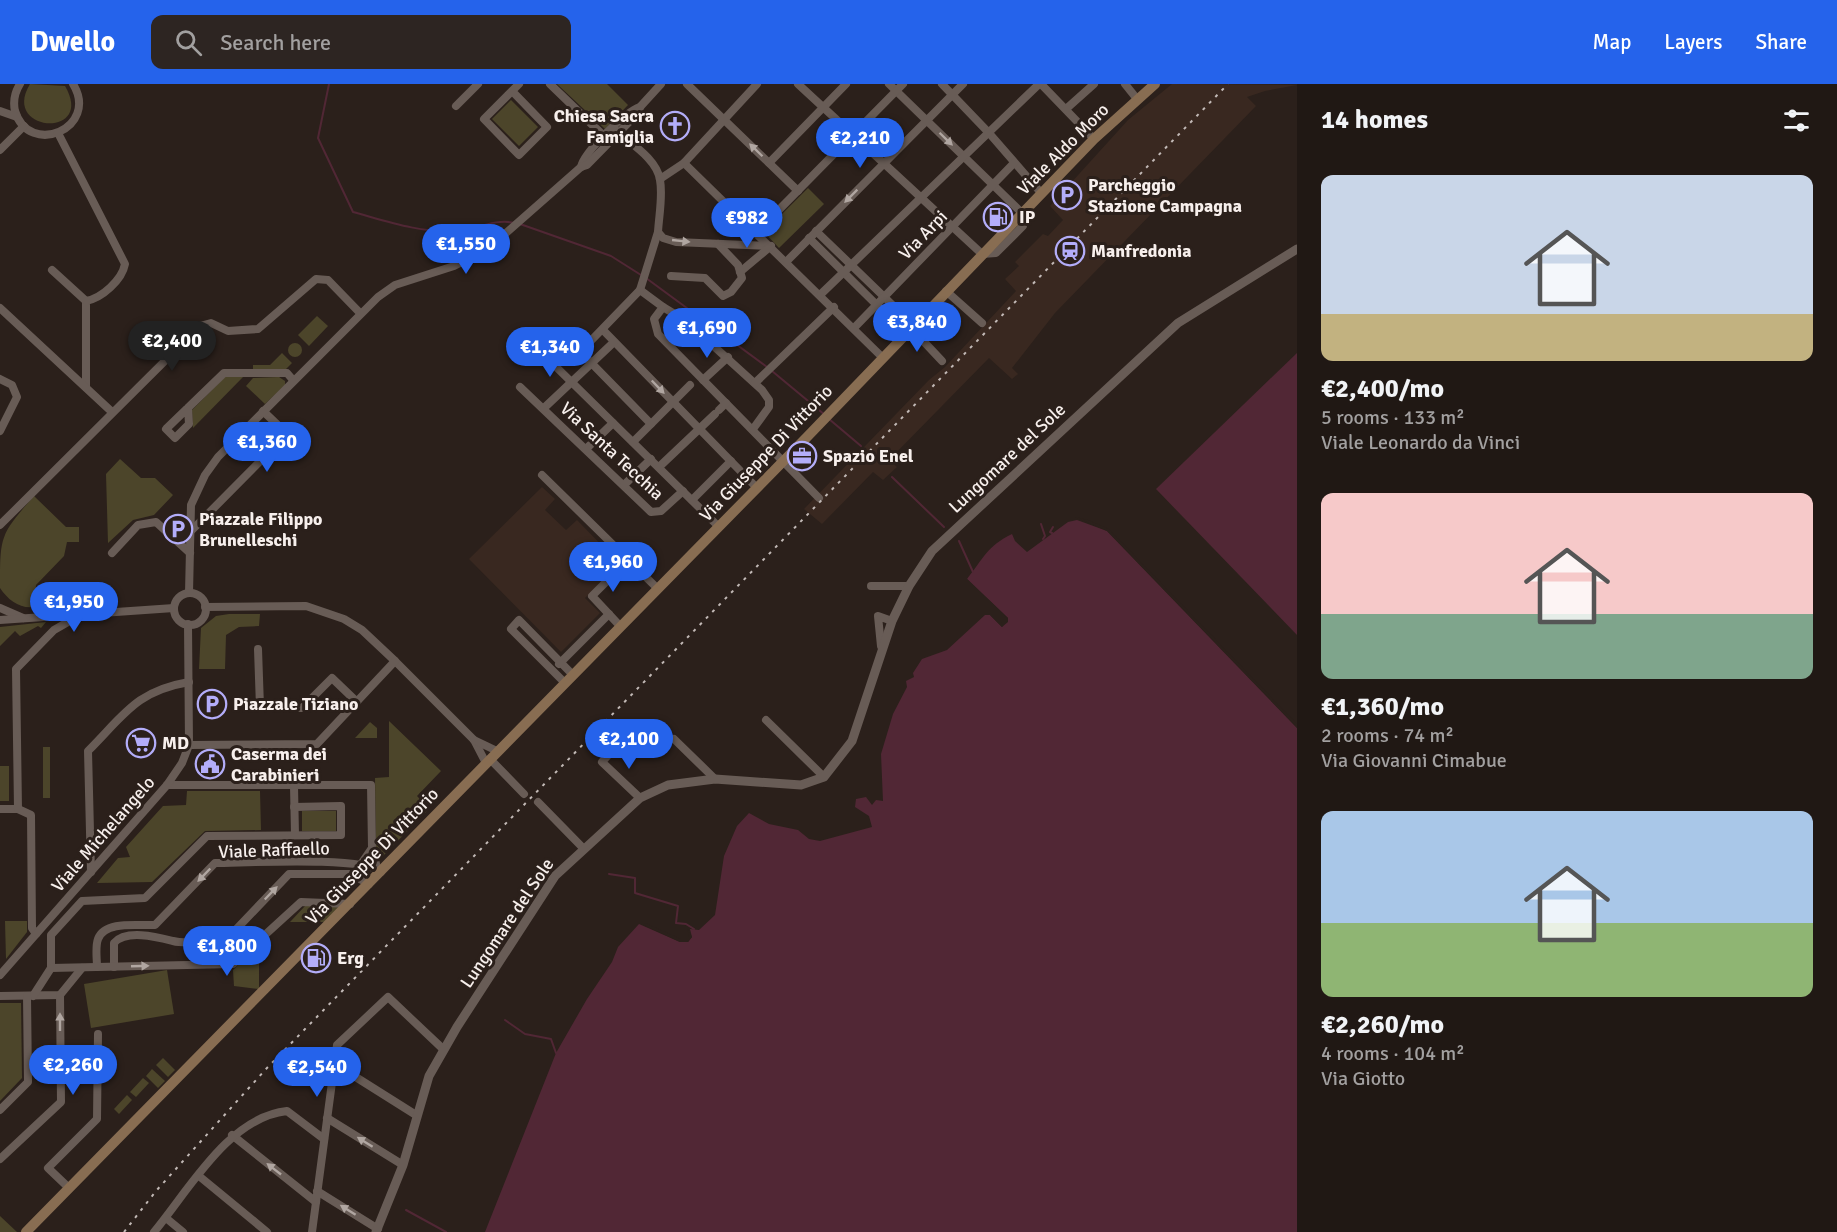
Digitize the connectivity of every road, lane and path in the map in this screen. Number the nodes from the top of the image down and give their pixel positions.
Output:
1 (20, 84) edge
2 (74, 84) edge
3 (478, 84) edge
4 (519, 84) edge
5 (549, 84) edge
6 (661, 84) edge
7 (687, 84) edge
8 (757, 84) edge
9 (798, 84) edge
10 (846, 84) edge
11 (889, 84) edge
12 (903, 84) edge
13 (942, 84) edge
14 (963, 84) edge
15 (1040, 84) edge
16 (1094, 84) edge
17 (1125, 84) edge
18 (1155, 84) edge
19 (896, 91) junction
20 (512, 92) junction
21 (952, 95) junction
22 (1137, 99) junction
23 (456, 106) dead end
24 (823, 108) junction
25 (1066, 109) junction
26 (0, 111) edge
27 (17, 117) junction
28 (725, 120) junction
29 (926, 120) junction
30 (24, 126) junction
31 (616, 130) junction
32 (58, 133) junction
33 (988, 133) junction
34 (853, 135) junction
35 (607, 139) junction
36 (1094, 139) junction
37 (0, 150) edge
38 (964, 156) junction
39 (684, 162) junction
40 (769, 163) junction
41 (884, 163) junction
42 (1014, 163) junction
43 (660, 179) junction
44 (993, 184) junction
45 (798, 191) junction
46 (1042, 195) junction
47 (921, 198) junction
48 (1022, 213) junction
49 (952, 227) junction
50 (816, 231) junction
51 (658, 232) junction
52 (757, 232) junction
53 (810, 238) junction
54 (718, 244) junction
55 (771, 246) junction
56 (1297, 249) edge
57 (982, 254) junction
58 (787, 261) junction
59 (852, 265) junction
60 (52, 270) dead end
61 (740, 272) junction
62 (844, 272) junction
63 (671, 276) dead end
64 (640, 290) junction
65 (946, 291) junction
66 (821, 294) junction
67 (884, 297) junction
68 (86, 301) junction
69 (877, 304) junction
70 (663, 307) junction
71 (834, 307) junction
72 (0, 308) edge
73 (362, 312) junction
74 (982, 323) dead end
75 (854, 328) junction
76 (911, 328) junction
77 (603, 330) junction
78 (564, 335) dead end
79 (614, 342) junction
80 (580, 352) junction
81 (545, 356) dead end
82 (728, 357) junction
83 (882, 357) junction
84 (942, 361) dead end
85 (591, 362) junction
86 (0, 379) edge
87 (293, 380) junction
88 (703, 380) junction
89 (572, 381) junction
90 (755, 382) junction
91 (690, 385) dead end
92 (86, 387) junction
93 (520, 387) dead end
94 (673, 402) junction
95 (726, 403) junction
96 (188, 408) dead end
97 (544, 408) junction
98 (263, 411) junction
99 (112, 412) junction
100 (613, 423) junction
101 (651, 424) junction
102 (699, 429) junction
103 (753, 429) junction
104 (0, 431) edge
105 (633, 442) junction
106 (586, 449) junction
107 (651, 459) junction
108 (784, 459) junction
109 (731, 461) junction
110 (659, 467) junction
111 (543, 475) dead end
112 (624, 485) junction
113 (756, 488) junction
114 (683, 491) junction
115 (819, 498) dead end
116 (693, 500) junction
117 (0, 525) edge
118 (717, 526) junction
119 (191, 531) junction
120 (112, 553) dead end
121 (190, 554) junction
122 (628, 560) junction
123 (871, 586) dead end
124 (909, 586) junction
125 (657, 588) junction
126 (189, 593) junction
127 (0, 600) edge
128 (205, 607) junction
129 (3, 608) edge
130 (174, 608) junction
131 (609, 614) junction
132 (81, 615) junction
133 (56, 616) junction
134 (24, 618) junction
135 (0, 620) edge
136 (892, 621) junction
137 (188, 624) junction
138 (620, 626) junction
139 (54, 630) junction
140 (881, 646) junction
141 (258, 649) dead end
142 (395, 661) junction
143 (561, 663) junction
144 (553, 671) junction
145 (568, 678) junction
146 (189, 682) junction
147 (357, 702) junction
148 (766, 720) dead end
149 (474, 740) junction
150 (674, 740) dead end
151 (620, 742) dead end
152 (189, 745) junction
153 (491, 758) junction
154 (824, 777) junction
155 (715, 779) junction
156 (167, 785) junction
157 (294, 786) junction
158 (524, 794) dead end
159 (640, 798) junction
160 (538, 802) dead end
161 (294, 807) junction
162 (0, 809) edge
163 (18, 809) junction
164 (295, 835) junction
165 (372, 848) junction
166 (583, 848) junction
167 (361, 864) junction
168 (379, 870) junction
169 (91, 872) junction
170 (369, 884) junction
171 (350, 903) junction
172 (155, 926) junction
173 (36, 934) junction
174 (155, 936) junction
175 (114, 967) junction
176 (51, 968) junction
177 (82, 968) junction
178 (97, 968) junction
179 (0, 975) edge
180 (60, 995) junction
181 (0, 996) edge
182 (30, 996) junction
183 (98, 1034) dead end
184 (443, 1049) junction
185 (335, 1064) junction
186 (0, 1110) edge
187 (416, 1115) junction
188 (327, 1118) junction
189 (232, 1135) junction
190 (324, 1138) junction
191 (0, 1145) edge
192 (8, 1152) junction
193 (0, 1159) edge
194 (403, 1165) junction
195 (199, 1176) junction
196 (69, 1188) junction
197 (317, 1191) junction
198 (316, 1202) junction
199 (166, 1218) junction
200 (377, 1231) edge
201 (26, 1232) edge
202 (154, 1232) edge
203 (183, 1232) edge
204 (267, 1232) edge
205 (312, 1232) edge

1 - 27 street
2 - 32 street
3 - 23 street
4 - 20 street
5 - 35 street
6 - 31 street
7 - 28 street
8 - 28 street
9 - 24 street
10 - 24 street
11 - 19 street
12 - 19 street
13 - 21 street
14 - 21 street
15 - 25 street
15 - 33 street
16 - 25 street
17 - 22 street
18 - 22 main road, Viale Aldo Moro
19 - 29 street
19 - 34 street
20 - 20 street
21 - 29 street
21 - 33 street
22 - 36 main road, Viale Aldo Moro
24 - 34 street
24 - 40 street
25 - 36 street
26 - 27 street
27 - 30 street
28 - 39 street
40 -> 28 street
29 -> 38 street
29 - 41 street
30 - 32 street
30 - 37 street
31 - 35 street
31 - 43 street
32 - 68 street
33 - 38 street
33 - 42 street
34 - 41 street
34 - 45 street
35 - 73 street
36 - 46 main road, Viale Aldo Moro
38 - 44 street
38 - 47 street
39 - 43 street
39 - 52 street
40 - 45 street
41 - 47 street
41 -> 50 street
42 - 44 street, Via Arpi
42 - 46 street
43 - 51 street
44 - 48 street
44 - 49 street, Via Arpi
45 - 52 street
46 - 48 main road, Viale Aldo Moro
47 - 49 street
47 - 59 street
48 - 57 main road, Viale Aldo Moro
49 - 57 street
49 - 67 street, Via Arpi
50 - 53 street
50 - 59 street
51 -> 54 street
51 - 64 street
52 - 55 street
53 - 58 street
53 - 62 street
54 - 55 street
54 - 61 street
55 - 58 street
55 - 61 street
56 - 124 street, Lungomare del Sole
57 - 65 main road, Via Giuseppe Di Vittorio
58 - 66 street
59 - 62 street
59 - 67 street
60 - 68 street
61 - 63 street
62 - 66 street
62 - 69 street
64 - 70 street
64 - 77 street
65 - 74 street
65 - 76 main road, Via Giuseppe Di Vittorio
66 - 71 street
67 - 69 street, Via Arpi
67 - 76 street
68 - 92 street
69 - 75 street, Via Arpi
69 - 76 street
70 - 82 street
70 - 88 street
71 - 75 street
71 - 90 street
72 - 92 street
73 - 87 street
73 - 99 street
75 - 83 street
76 - 83 main road, Via Giuseppe Di Vittorio
76 - 84 street
77 - 79 street
77 - 80 street
78 - 80 street
79 - 85 street
79 -> 94 street
80 - 85 street
81 - 89 street
82 - 88 street
82 - 90 street
83 - 108 main road, Via Giuseppe Di Vittorio
85 - 89 street
85 - 101 street
86 - 104 street
87 - 96 street
87 - 98 street
88 - 95 street
89 - 97 street
89 - 100 street
90 - 103 street
91 - 94 street
92 - 99 street
93 - 97 street, Via Santa Tecchia
94 - 101 street
94 - 102 street
95 - 102 street
95 - 103 street
97 - 106 street, Via Santa Tecchia
98 - 119 street
98 - 119 street
99 - 117 street
100 - 105 street
100 - 106 street
101 - 105 street
102 - 109 street
102 - 110 street
103 - 108 street
105 - 107 street
106 - 112 street, Via Santa Tecchia
107 - 110 street
107 - 112 street
108 - 113 main road, Via Giuseppe Di Vittorio
108 - 115 street
109 - 113 street
109 - 116 street
110 - 114 street
111 - 122 street
112 - 114 street, Via Santa Tecchia
113 - 118 main road, Via Giuseppe Di Vittorio
114 - 116 street
116 - 118 street
118 - 125 main road, Via Giuseppe Di Vittorio
119 - 121 street
120 - 121 street
121 - 126 street
122 - 125 street
122 - 131 street
123 - 124 street
124 - 136 street, Lungomare del Sole
125 - 138 main road, Via Giuseppe Di Vittorio
126 - 128 street
126 - 130 street
127 - 129 street
128 - 137 street
128 - 142 street
129 - 134 street
130 - 132 street
130 - 137 street
131 - 138 street
131 - 143 street
132 - 133 street
132 - 139 street
133 - 134 street
133 - 139 street
134 - 135 street
136 - 140 street, Lungomare del Sole
136 - 140 street, Lungomare del Sole
137 - 146 street, Viale Michelangelo
138 - 145 main road, Via Giuseppe Di Vittorio
139 - 163 street
140 - 154 street, Lungomare del Sole
141 - 147 street
142 - 147 street
142 - 149 street
143 - 144 street
143 - 144 street
143 - 145 street
144 - 145 street
145 - 153 main road, Via Giuseppe Di Vittorio
146 - 152 street, Viale Michelangelo
146 - 169 street
147 - 152 street
148 - 154 street
149 - 153 street
149 - 153 street
150 - 155 street
151 - 159 street
152 - 156 street, Viale Michelangelo
153 - 158 street
153 - 168 main road, Via Giuseppe Di Vittorio
154 - 155 street, Lungomare del Sole
155 - 159 street, Lungomare del Sole
156 - 157 street
156 - 169 street, Viale Michelangelo
157 - 161 street
157 - 165 street
159 - 166 street, Lungomare del Sole
160 - 166 street
161 - 164 street
161 - 164 street
162 - 163 street
163 - 173 street
164 - 176 street
165 - 167 street
165 - 168 street
166 - 184 street, Lungomare del Sole
167 - 168 street, Viale Raffaello
167 -> 172 street, Viale Raffaello
168 - 170 main road, Via Giuseppe Di Vittorio
169 - 173 street, Viale Michelangelo
170 - 171 main road, Via Giuseppe Di Vittorio
174 -> 170 street, Viale Raffaello
175 -> 171 street
171 - 196 main road, Via Giuseppe Di Vittorio
172 - 174 street
172 - 178 street
173 - 179 street, Viale Michelangelo
174 - 175 street, Viale Raffaello
175 - 178 street
176 - 177 street
176 - 182 street
177 - 178 street
177 - 180 street
180 - 182 street
192 -> 180 street
181 - 182 street
182 - 186 street
183 - 196 street
184 - 185 street
184 - 187 street, Lungomare del Sole
185 - 187 street
185 - 188 street
187 - 194 street, Lungomare del Sole
188 - 190 street
194 -> 188 street
189 - 190 street
189 - 195 street
198 -> 189 street
190 - 197 street
191 - 192 street
192 - 193 street
194 - 200 street, Lungomare del Sole
195 - 199 street
195 - 204 street
196 - 201 main road, Via Giuseppe Di Vittorio
197 - 198 street
200 -> 197 street
198 - 205 street
199 - 202 street
199 - 203 street

